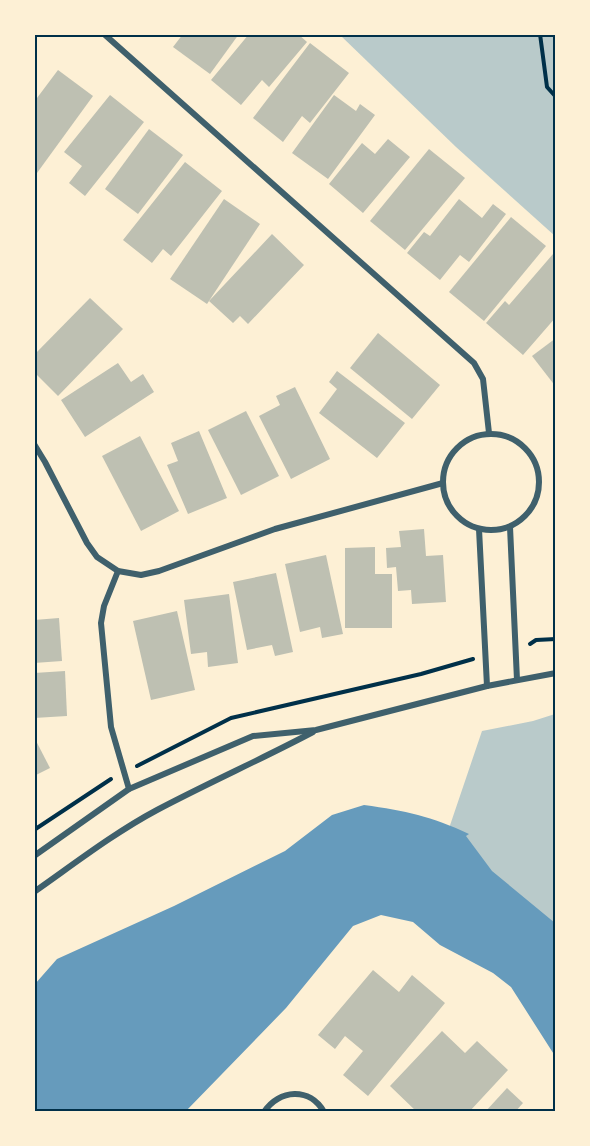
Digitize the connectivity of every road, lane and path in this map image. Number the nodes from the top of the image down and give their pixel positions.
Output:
1 (104, 34) edge
2 (540, 34) edge
3 (555, 97) edge
4 (489, 434) junction
5 (34, 444) edge
6 (443, 483) junction
7 (510, 527) junction
8 (479, 529) junction
9 (118, 571) junction
10 (555, 639) edge
11 (529, 644) dead end
12 (470, 660) dead end
13 (555, 673) edge
14 (517, 680) junction
15 (487, 686) junction
16 (316, 730) junction
17 (145, 763) dead end
18 (105, 782) dead end
19 (129, 789) junction
20 (34, 830) edge
21 (34, 856) edge
22 (34, 892) edge
23 (264, 1112) edge
24 (324, 1112) edge

1 - 4 street
2 - 3 path
4 - 6 street
4 - 7 street
5 - 9 street
6 - 8 street
6 - 9 street
7 - 8 street
7 - 14 street
8 - 15 street
9 - 19 street
10 - 11 path
12 - 17 path
13 - 14 street
14 - 15 street
15 - 16 street
16 - 19 street
16 - 22 street
18 - 20 path
19 - 21 street
23 - 24 street

